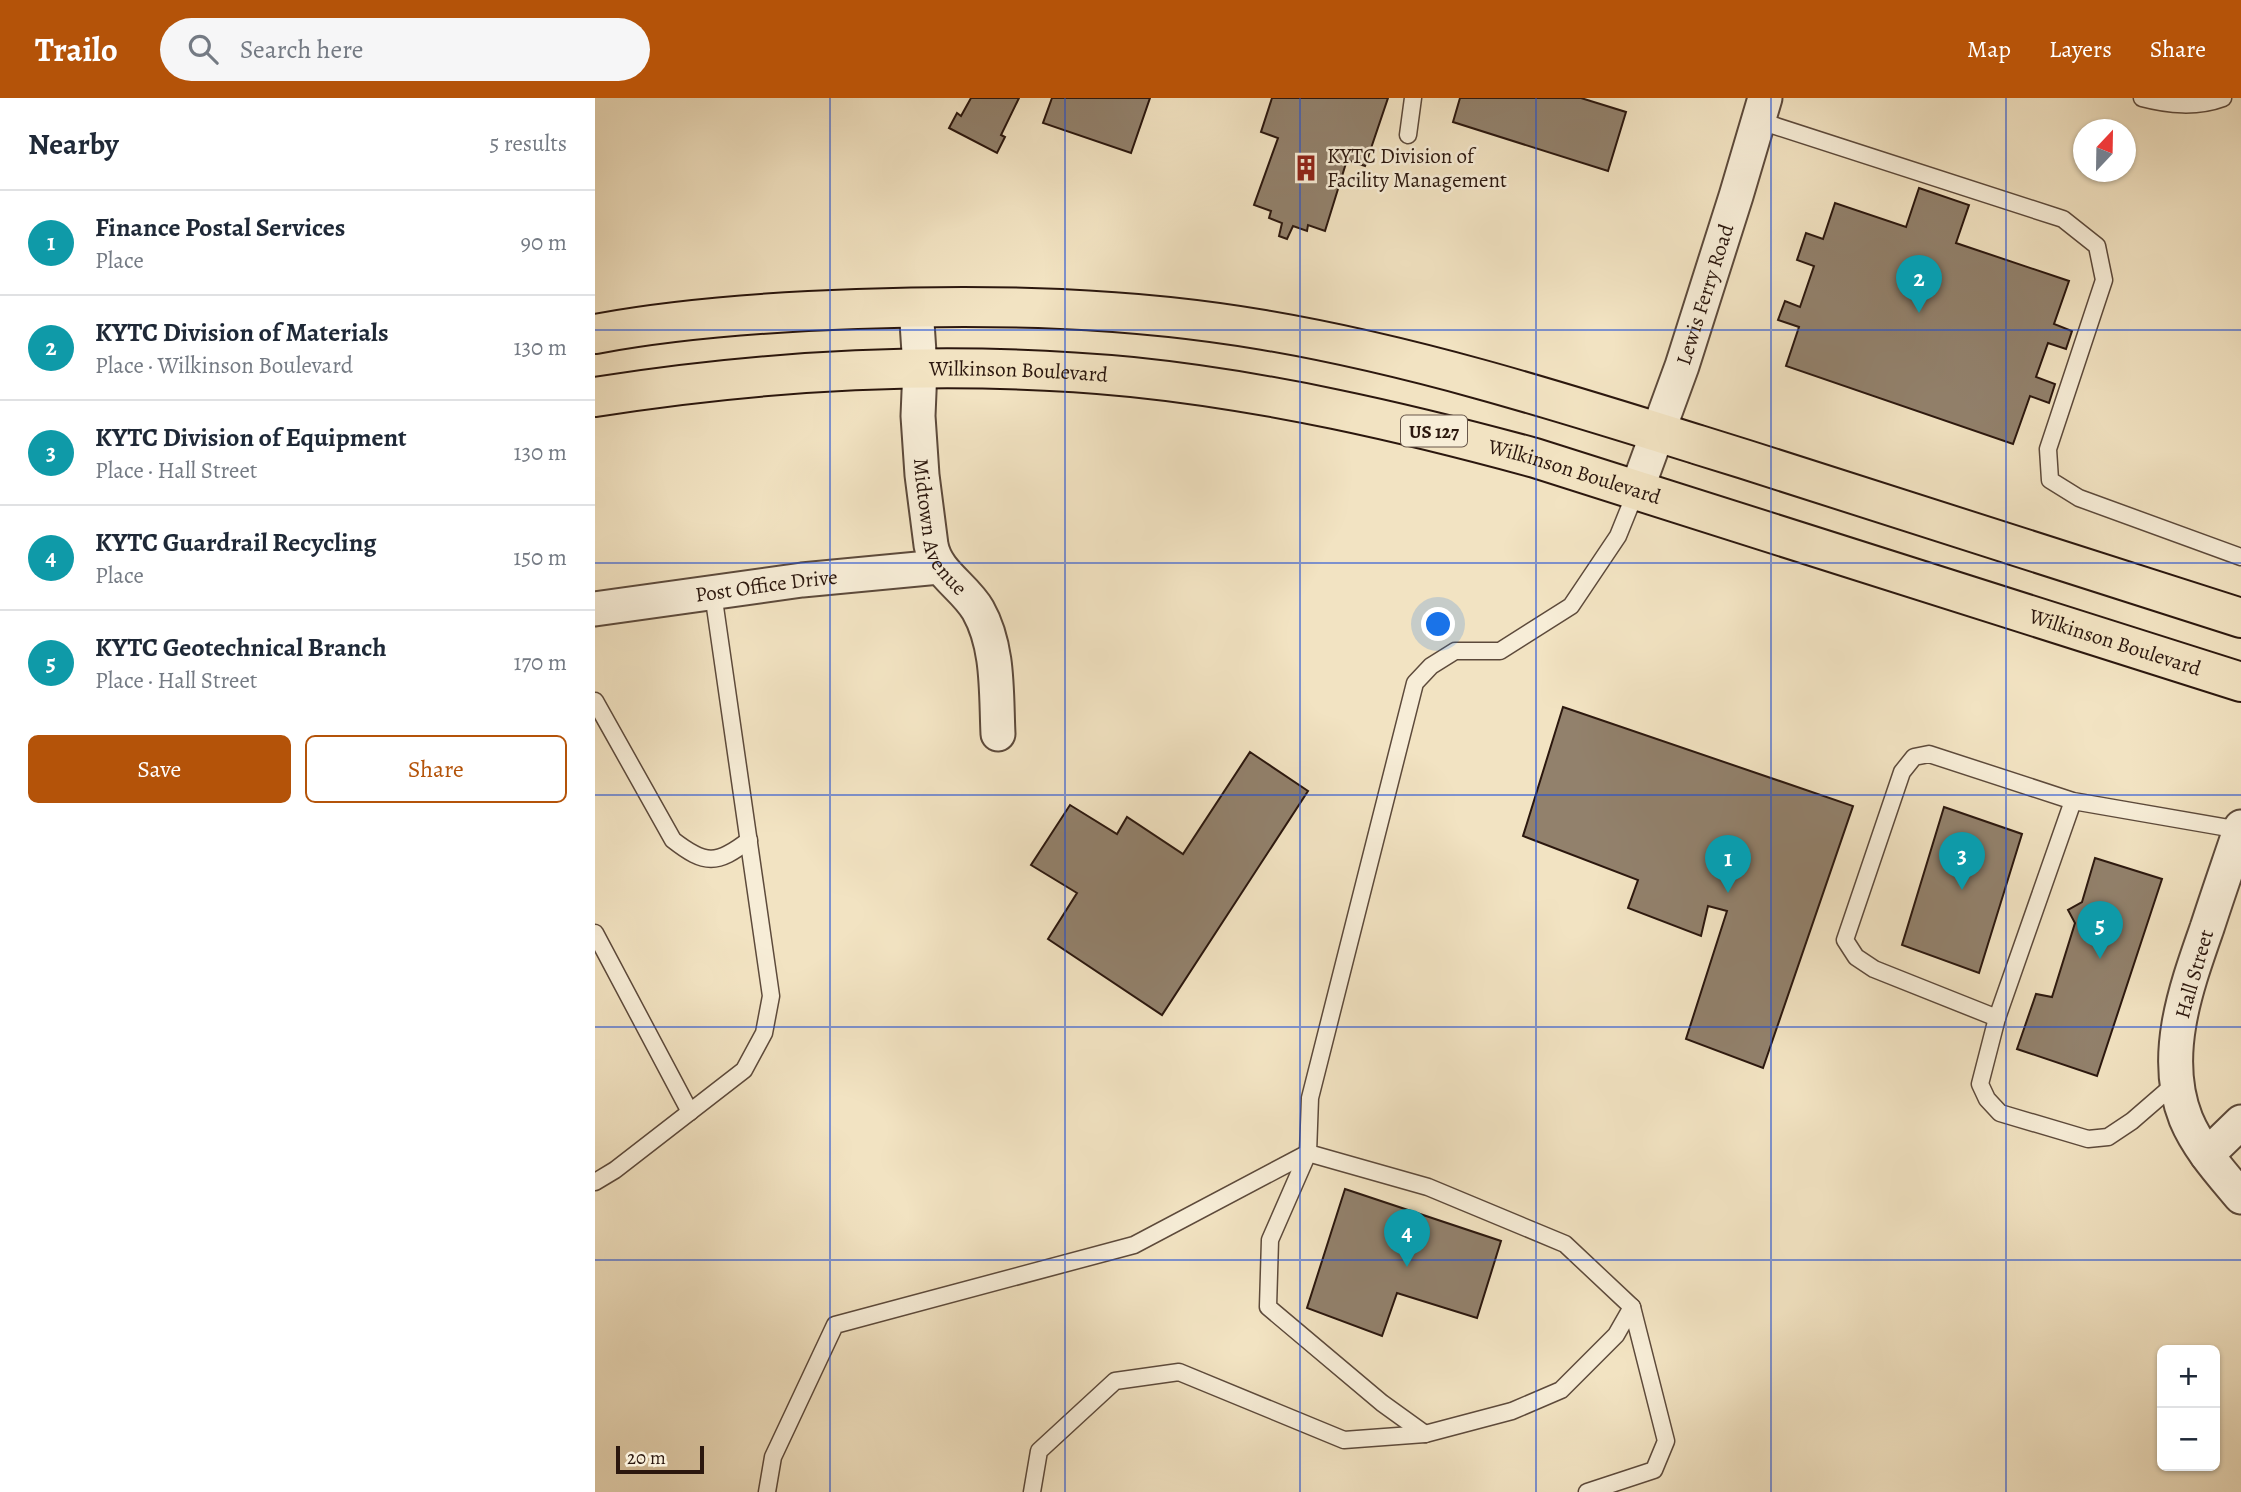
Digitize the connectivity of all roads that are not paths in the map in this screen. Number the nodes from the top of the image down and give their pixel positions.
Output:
1 (1413, 98) edge
2 (2142, 98) edge
3 (2223, 98) edge
4 (1762, 110) edge
5 (1408, 135) dead end
6 (916, 307) junction
7 (595, 334) edge
8 (920, 368) junction
9 (595, 397) edge
10 (1657, 432) junction
11 (1637, 489) junction
12 (2241, 556) edge
13 (939, 567) junction
14 (713, 593) junction
15 (595, 609) edge
16 (2241, 618) edge
17 (2241, 682) edge
18 (595, 701) edge
19 (998, 734) dead end
20 (2073, 801) junction
21 (2241, 829) edge
22 (749, 840) junction
23 (595, 933) edge
24 (1997, 1018) junction
25 (2176, 1082) junction
26 (690, 1112) junction
27 (2241, 1122) edge
28 (1308, 1153) junction
29 (2207, 1155) junction
30 (595, 1182) edge
31 (2241, 1197) edge
32 (1632, 1307) junction
33 (1425, 1434) junction
34 (767, 1492) edge
35 (1032, 1492) edge
36 (1587, 1492) edge

1 - 5 lane
2 - 3 lane
4 - 10 street, Lewis Ferry Road
4 - 12 lane
6 - 7 highway
6 - 8 street, Midtown Avenue
6 - 10 highway
8 - 9 highway, Wilkinson Boulevard / US 127
8 - 11 highway, Wilkinson Boulevard / US 127
8 - 13 street, Midtown Avenue
10 - 11 street, Lewis Ferry Road
10 - 16 highway
11 - 17 highway, Wilkinson Boulevard / US 127
11 - 28 lane
13 - 14 street, Post Office Drive
13 - 19 street, Midtown Avenue
14 - 15 street, Post Office Drive
14 - 22 lane
18 - 22 lane
20 - 21 lane
20 - 24 lane
20 - 24 lane
21 - 25 street, Hall Street
22 - 26 lane
23 - 26 lane
24 - 25 lane
25 - 29 street, Hall Street
26 - 30 lane
27 - 29 street
28 - 32 lane
28 - 33 lane
28 - 34 lane
29 - 31 street, Hall Street
32 - 33 lane
32 - 36 lane
33 - 35 lane

